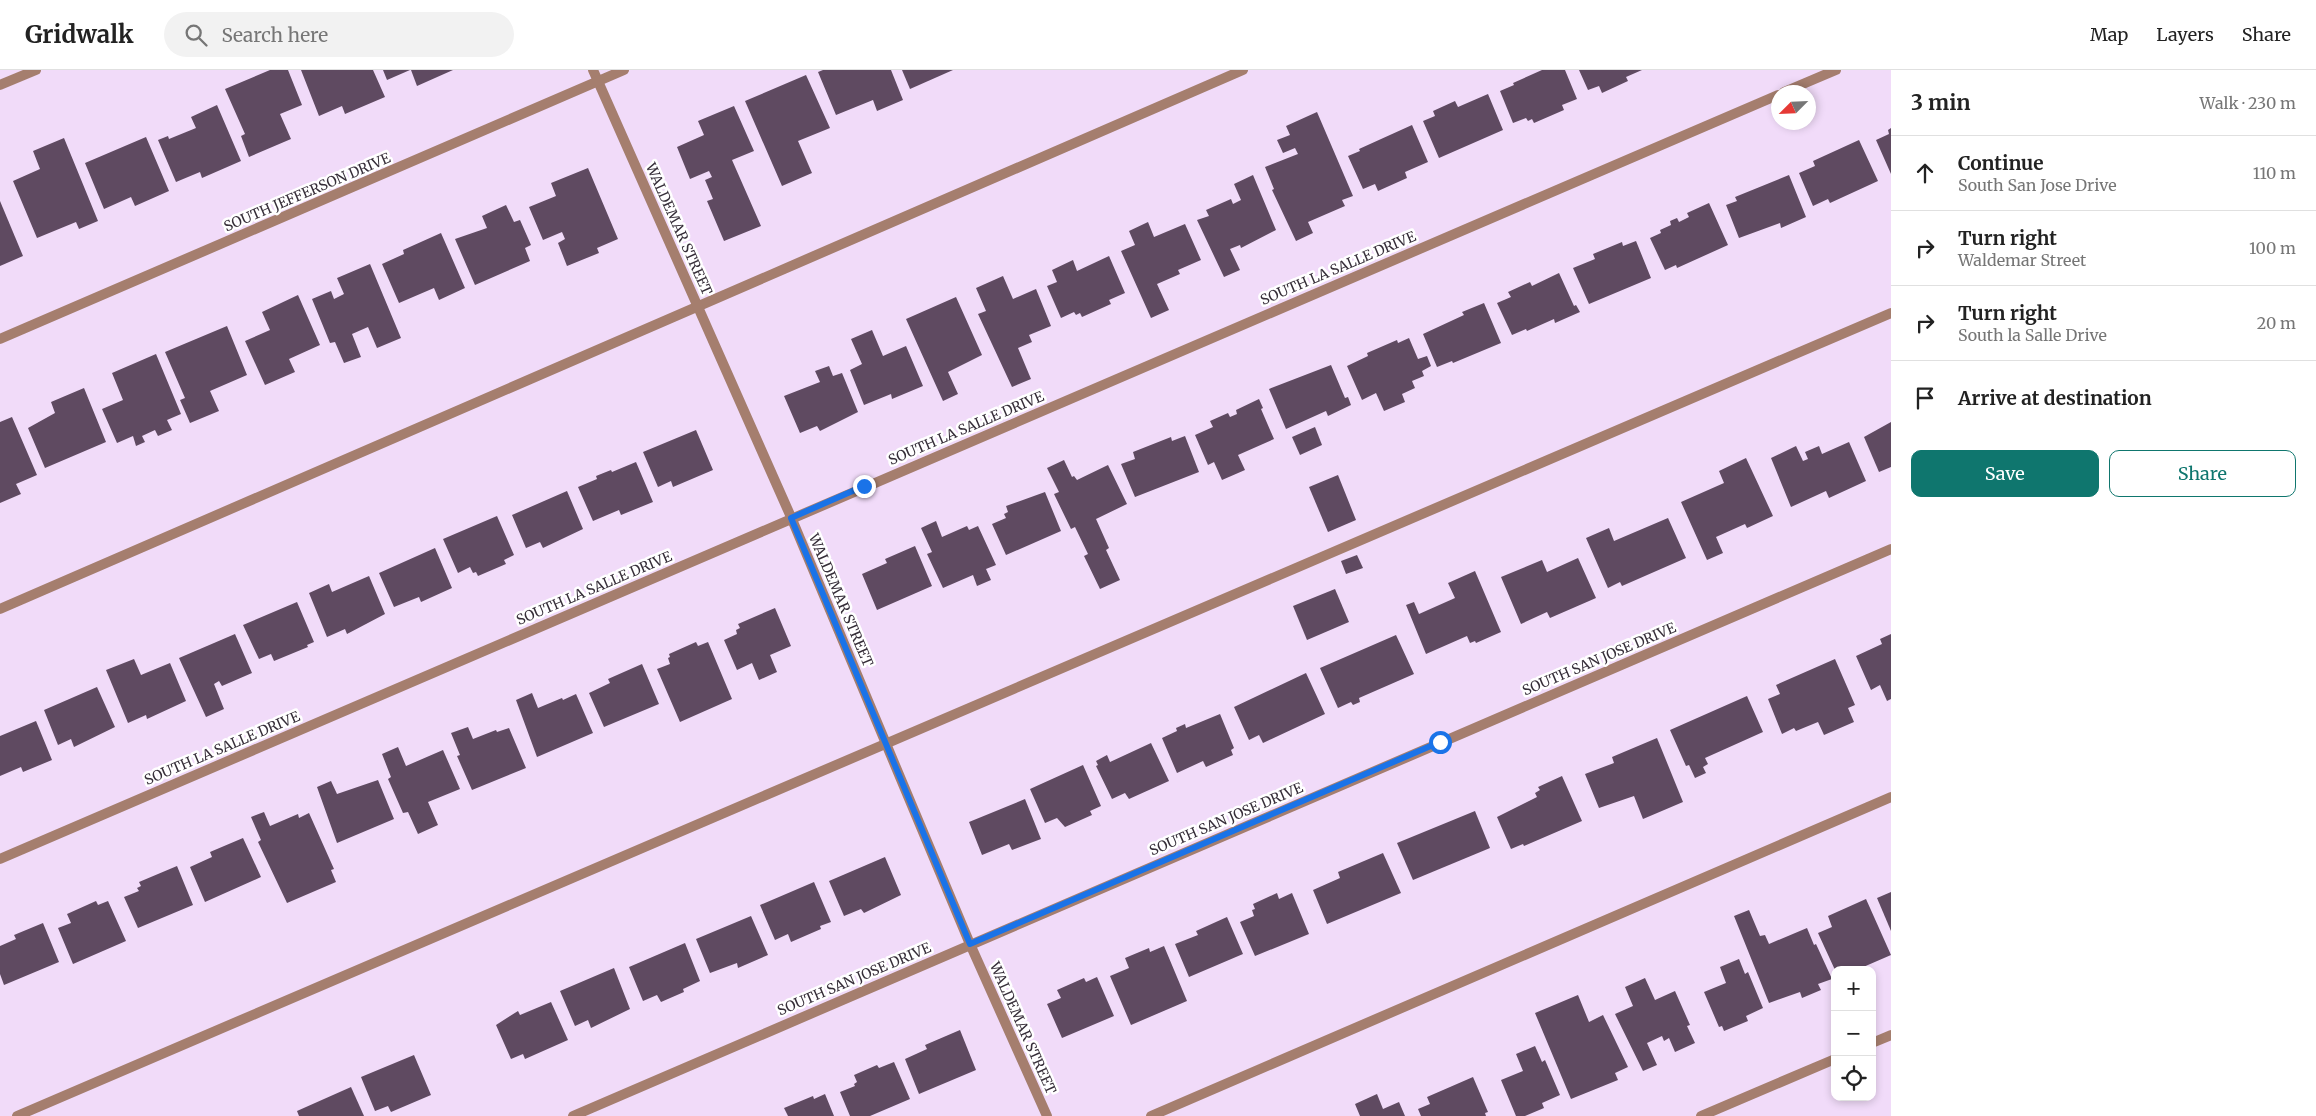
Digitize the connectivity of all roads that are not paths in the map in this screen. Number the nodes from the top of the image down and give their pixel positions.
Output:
1 (36, 70) edge
2 (593, 70) edge
3 (624, 70) edge
4 (1243, 70) edge
5 (1836, 70) edge
6 (598, 81) junction
7 (1801, 85) edge
8 (0, 86) edge
9 (1771, 98) edge
10 (698, 306) junction
11 (1891, 313) edge
12 (0, 339) edge
13 (791, 518) junction
14 (1891, 548) edge
15 (0, 609) edge
16 (886, 743) junction
17 (1891, 796) edge
18 (0, 859) edge
19 (970, 944) junction
20 (1891, 1035) edge
21 (1876, 1041) edge
22 (1831, 1061) edge
23 (17, 1116) edge
24 (573, 1116) edge
25 (1047, 1116) edge
26 (1151, 1116) edge
27 (1701, 1116) edge

1 - 8 street
2 - 6 street, WALDEMAR STREET
3 - 6 street, SOUTH JEFFERSON DRIVE
4 - 10 street
5 - 7 street
6 - 10 street, WALDEMAR STREET
6 - 12 street, SOUTH JEFFERSON DRIVE
9 - 13 street, SOUTH LA SALLE DRIVE
10 - 13 street, WALDEMAR STREET
10 - 15 street
11 - 16 street
13 - 16 street, WALDEMAR STREET
13 - 18 street, SOUTH LA SALLE DRIVE
14 - 19 street, SOUTH SAN JOSE DRIVE
16 - 19 street, WALDEMAR STREET
16 - 23 street
17 - 26 street
19 - 24 street, SOUTH SAN JOSE DRIVE
19 - 25 street, WALDEMAR STREET
20 - 21 street
22 - 27 street

